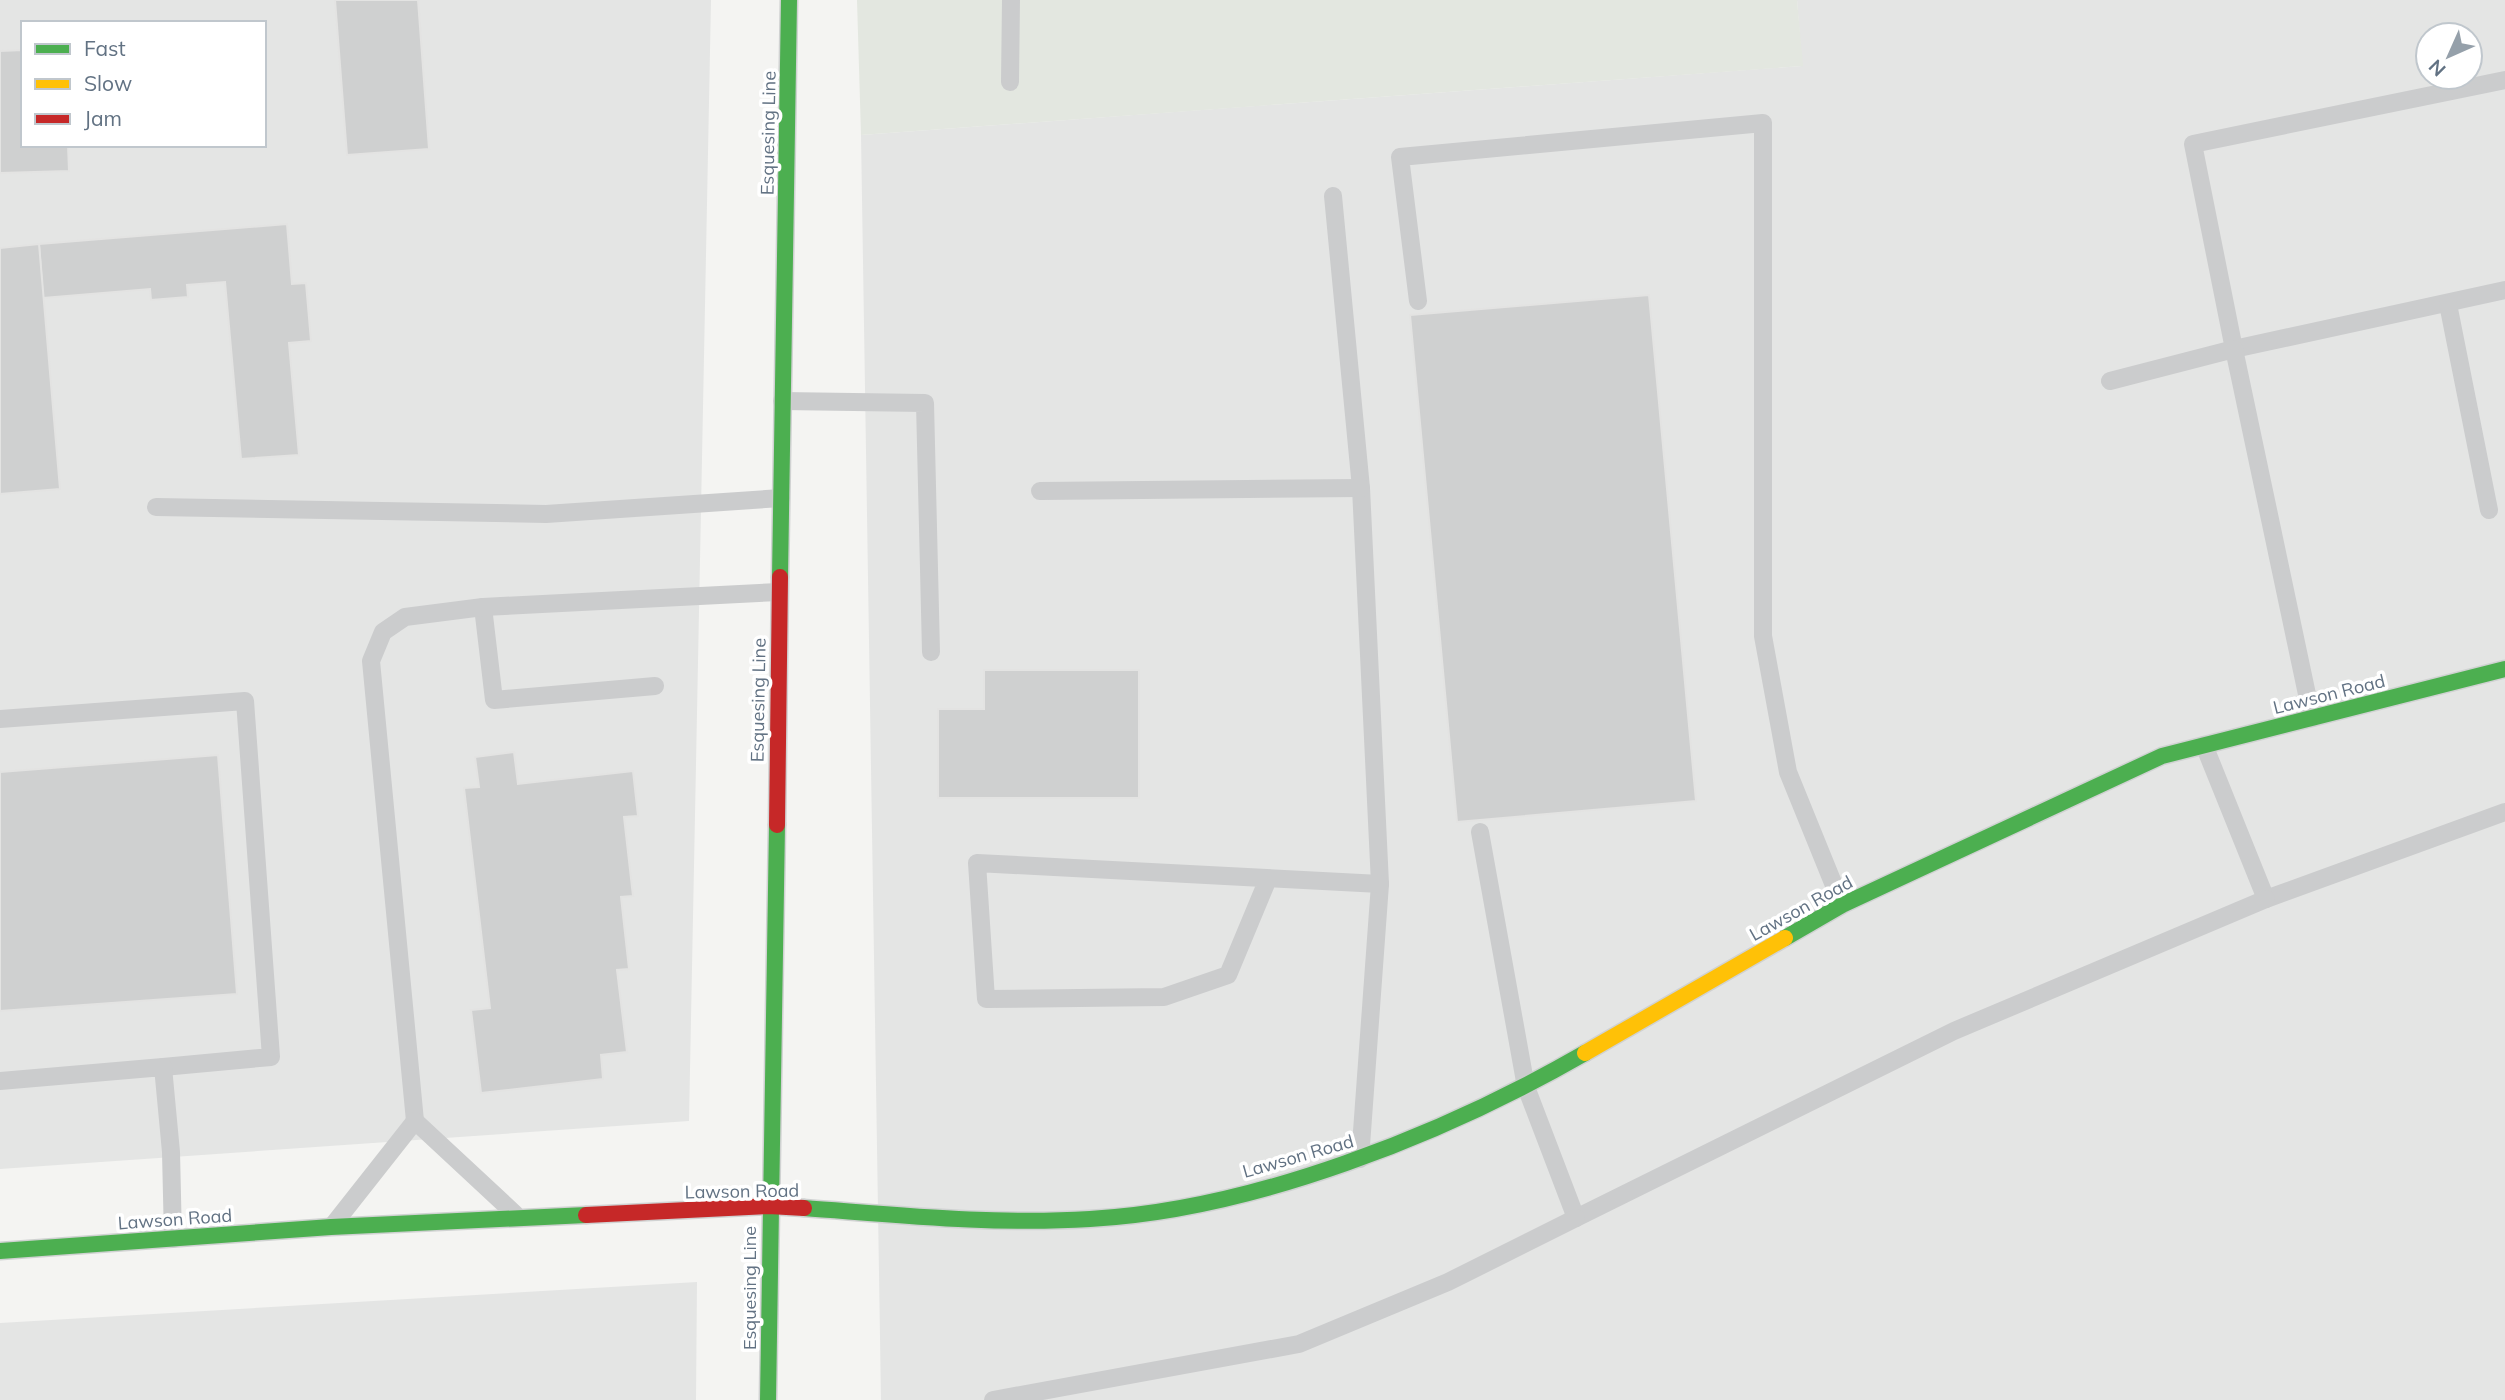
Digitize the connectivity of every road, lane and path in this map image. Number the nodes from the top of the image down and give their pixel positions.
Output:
1 (789, 0) edge
2 (1011, 0) edge
3 (2505, 80) edge
4 (1010, 82) dead end
5 (1333, 196) dead end
6 (2505, 290) edge
7 (1418, 301) dead end
8 (2448, 304) junction
9 (2234, 349) junction
10 (2110, 381) dead end
11 (782, 401) junction
12 (1361, 488) junction
13 (1040, 491) dead end
14 (781, 498) junction
15 (156, 507) dead end
16 (2489, 510) dead end
17 (779, 592) junction
18 (483, 607) junction
19 (931, 652) dead end
20 (2505, 669) edge
21 (656, 686) dead end
22 (2312, 718) junction
23 (0, 719) edge
24 (2204, 746) junction
25 (2505, 812) edge
26 (1480, 832) dead end
27 (1268, 879) junction
28 (1380, 884) junction
29 (2266, 899) junction
30 (1842, 905) junction
31 (163, 1067) junction
32 (0, 1081) edge
33 (1526, 1087) junction
34 (415, 1121) junction
35 (1360, 1159) junction
36 (769, 1206) junction
37 (521, 1218) junction
38 (1576, 1218) junction
39 (331, 1227) junction
40 (173, 1239) junction
41 (0, 1251) edge
42 (768, 1400) edge
43 (993, 1400) edge

1 - 11 street, Esquesing Line
2 - 4 lane
3 - 9 lane
5 - 12 lane
6 - 8 lane
7 - 30 lane
8 - 9 lane
8 - 16 lane
9 - 10 lane
9 - 22 lane
11 - 14 street, Esquesing Line
11 - 19 lane
12 - 13 lane
12 - 28 lane
14 - 15 lane
14 - 17 street, Esquesing Line
17 - 18 lane
17 - 36 street, Esquesing Line
18 - 21 lane
18 - 34 lane
20 - 22 street, Lawson Road
22 - 24 street, Lawson Road
23 - 31 lane
24 - 29 lane
24 - 30 street, Lawson Road
25 - 29 lane
26 - 33 lane
27 - 27 lane
27 - 28 lane
28 - 35 lane
29 - 38 lane
30 - 33 street, Lawson Road
31 - 32 lane
31 - 40 lane
33 - 35 street, Lawson Road
33 - 38 lane
34 - 37 lane
34 - 39 lane
35 - 36 street, Lawson Road
36 - 37 street, Lawson Road
36 - 42 street, Esquesing Line
37 - 39 street, Lawson Road
38 - 43 lane
39 - 40 street, Lawson Road
40 - 41 street, Lawson Road

